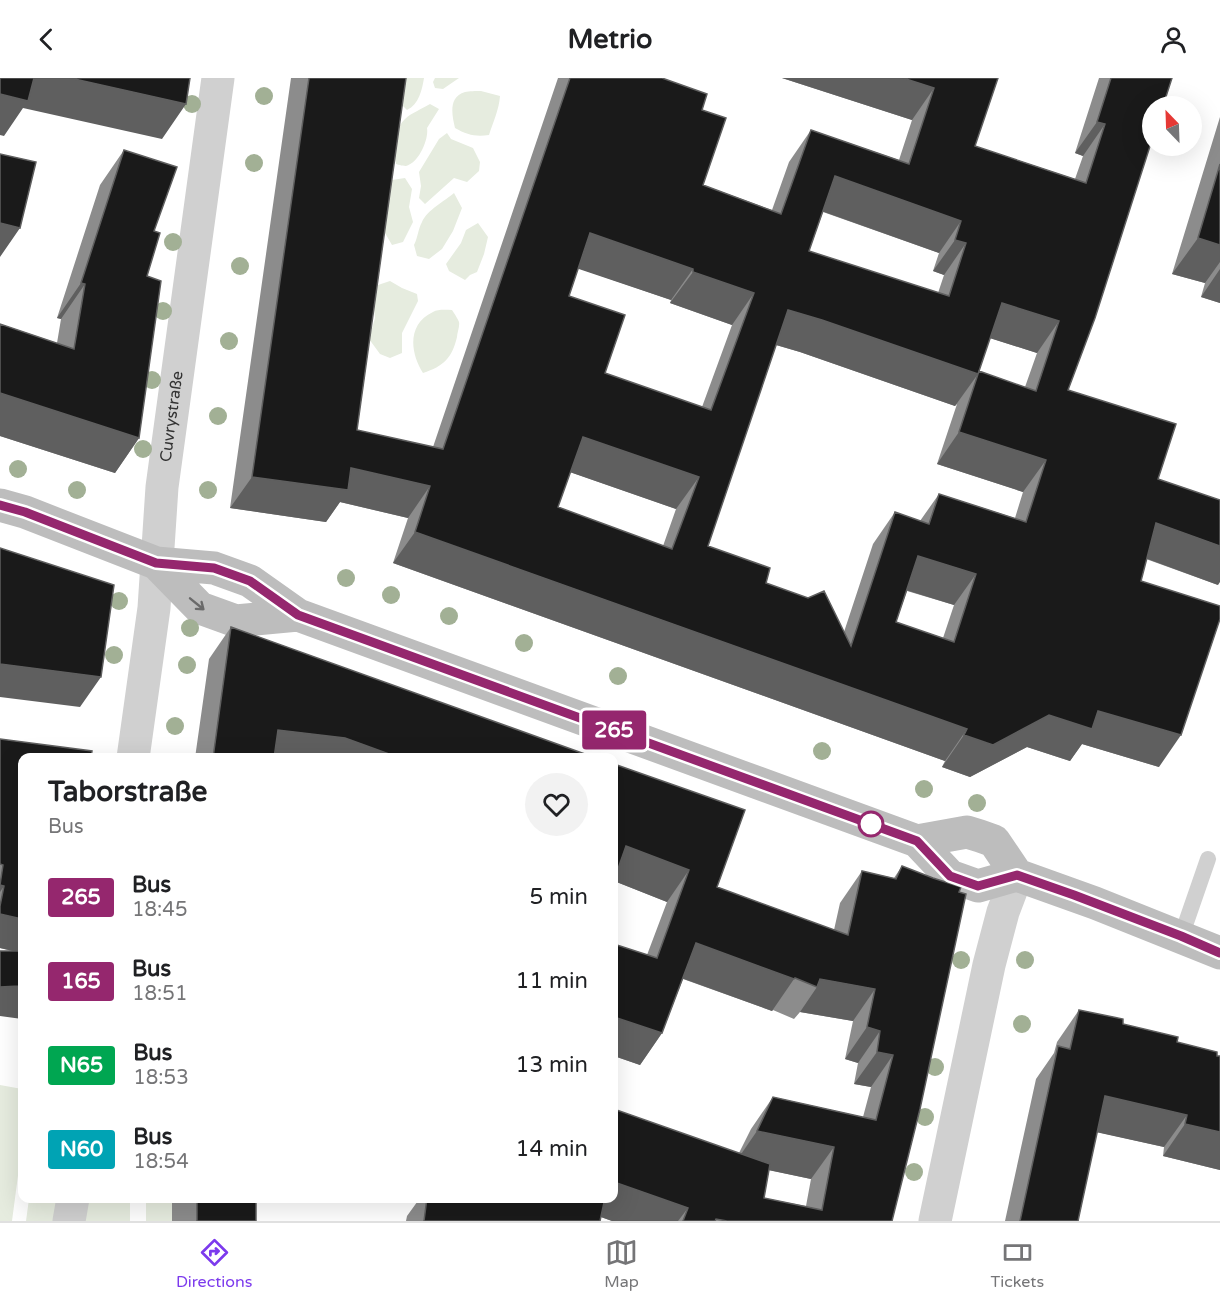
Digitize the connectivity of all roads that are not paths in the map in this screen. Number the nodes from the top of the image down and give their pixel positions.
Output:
1 (218, 78) edge
2 (0, 505) edge
3 (156, 563) junction
4 (298, 615) junction
5 (134, 753) edge
6 (917, 841) junction
7 (1208, 859) dead end
8 (1017, 875) junction
9 (1181, 936) junction
10 (1220, 953) edge
11 (71, 1203) edge
12 (69, 1221) edge
13 (934, 1221) edge

1 - 3 street, Cuvrystraße
2 - 3 main road
3 - 4 main road
3 -> 4 main road
3 - 5 street, Cuvrystraße
4 - 6 main road
6 - 8 main road
6 - 8 main road
7 - 9 lane
8 - 9 main road
8 - 13 street
9 - 10 main road
11 - 12 street

